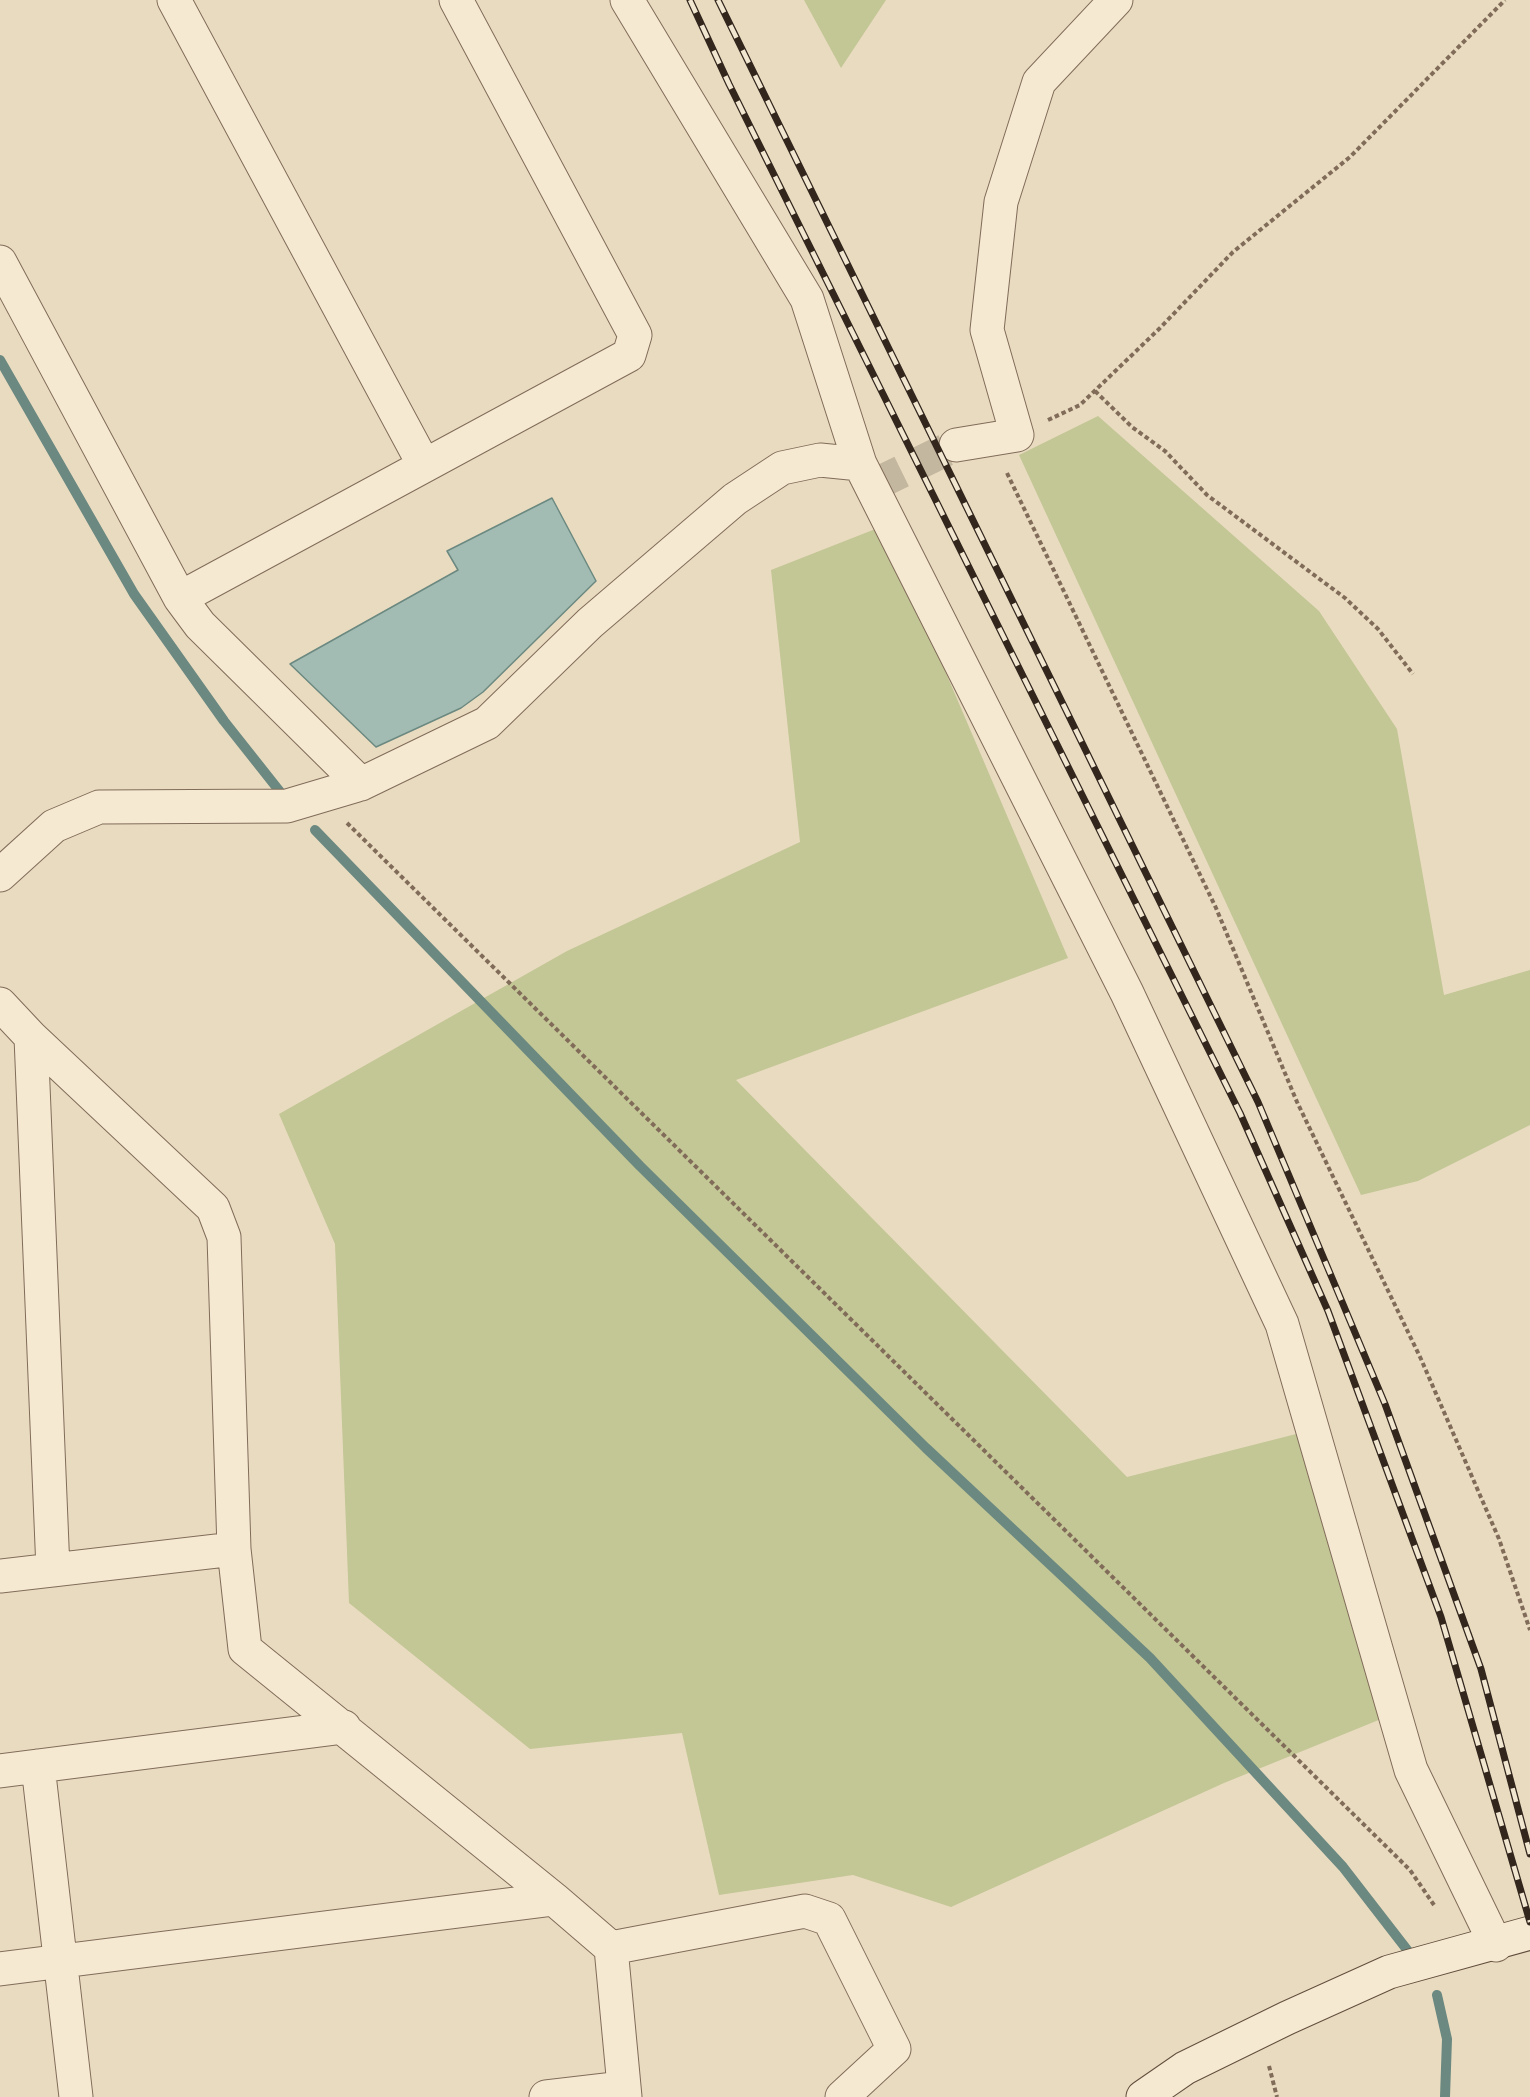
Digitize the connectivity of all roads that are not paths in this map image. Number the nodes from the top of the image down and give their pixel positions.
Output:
1 (174, 0) edge
2 (456, 0) edge
3 (627, 0) edge
4 (1116, 0) edge
5 (0, 262) edge
6 (956, 445) tunnel mouth
7 (860, 464) junction
8 (424, 465) junction
9 (180, 598) junction
10 (361, 784) junction
11 (0, 874) edge
12 (0, 1004) edge
13 (31, 1037) junction
14 (234, 1549) junction
15 (53, 1570) junction
16 (0, 1576) edge
17 (344, 1727) junction
18 (38, 1766) junction
19 (0, 1771) edge
20 (554, 1899) junction
21 (1530, 1934) edge
22 (1496, 1945) junction
23 (611, 1948) junction
24 (60, 1963) junction
25 (0, 1969) edge
26 (624, 2092) edge
27 (76, 2097) edge
28 (546, 2097) edge
29 (842, 2097) edge
30 (1143, 2097) edge

1 - 8 street
2 - 8 street
3 - 7 street
4 - 6 street
5 - 9 street
7 - 10 street
7 - 22 street
8 - 9 street
9 - 10 street
10 - 11 street
12 - 13 street
13 - 14 street
13 - 15 street
14 - 15 street
14 - 17 street
15 - 16 street
17 - 18 street
17 - 20 street
18 - 19 street
18 - 24 street
20 - 23 street
20 - 24 street
21 - 22 street
22 - 30 street
23 - 26 street
23 - 29 street
24 - 25 street
24 - 27 street
26 - 28 street

